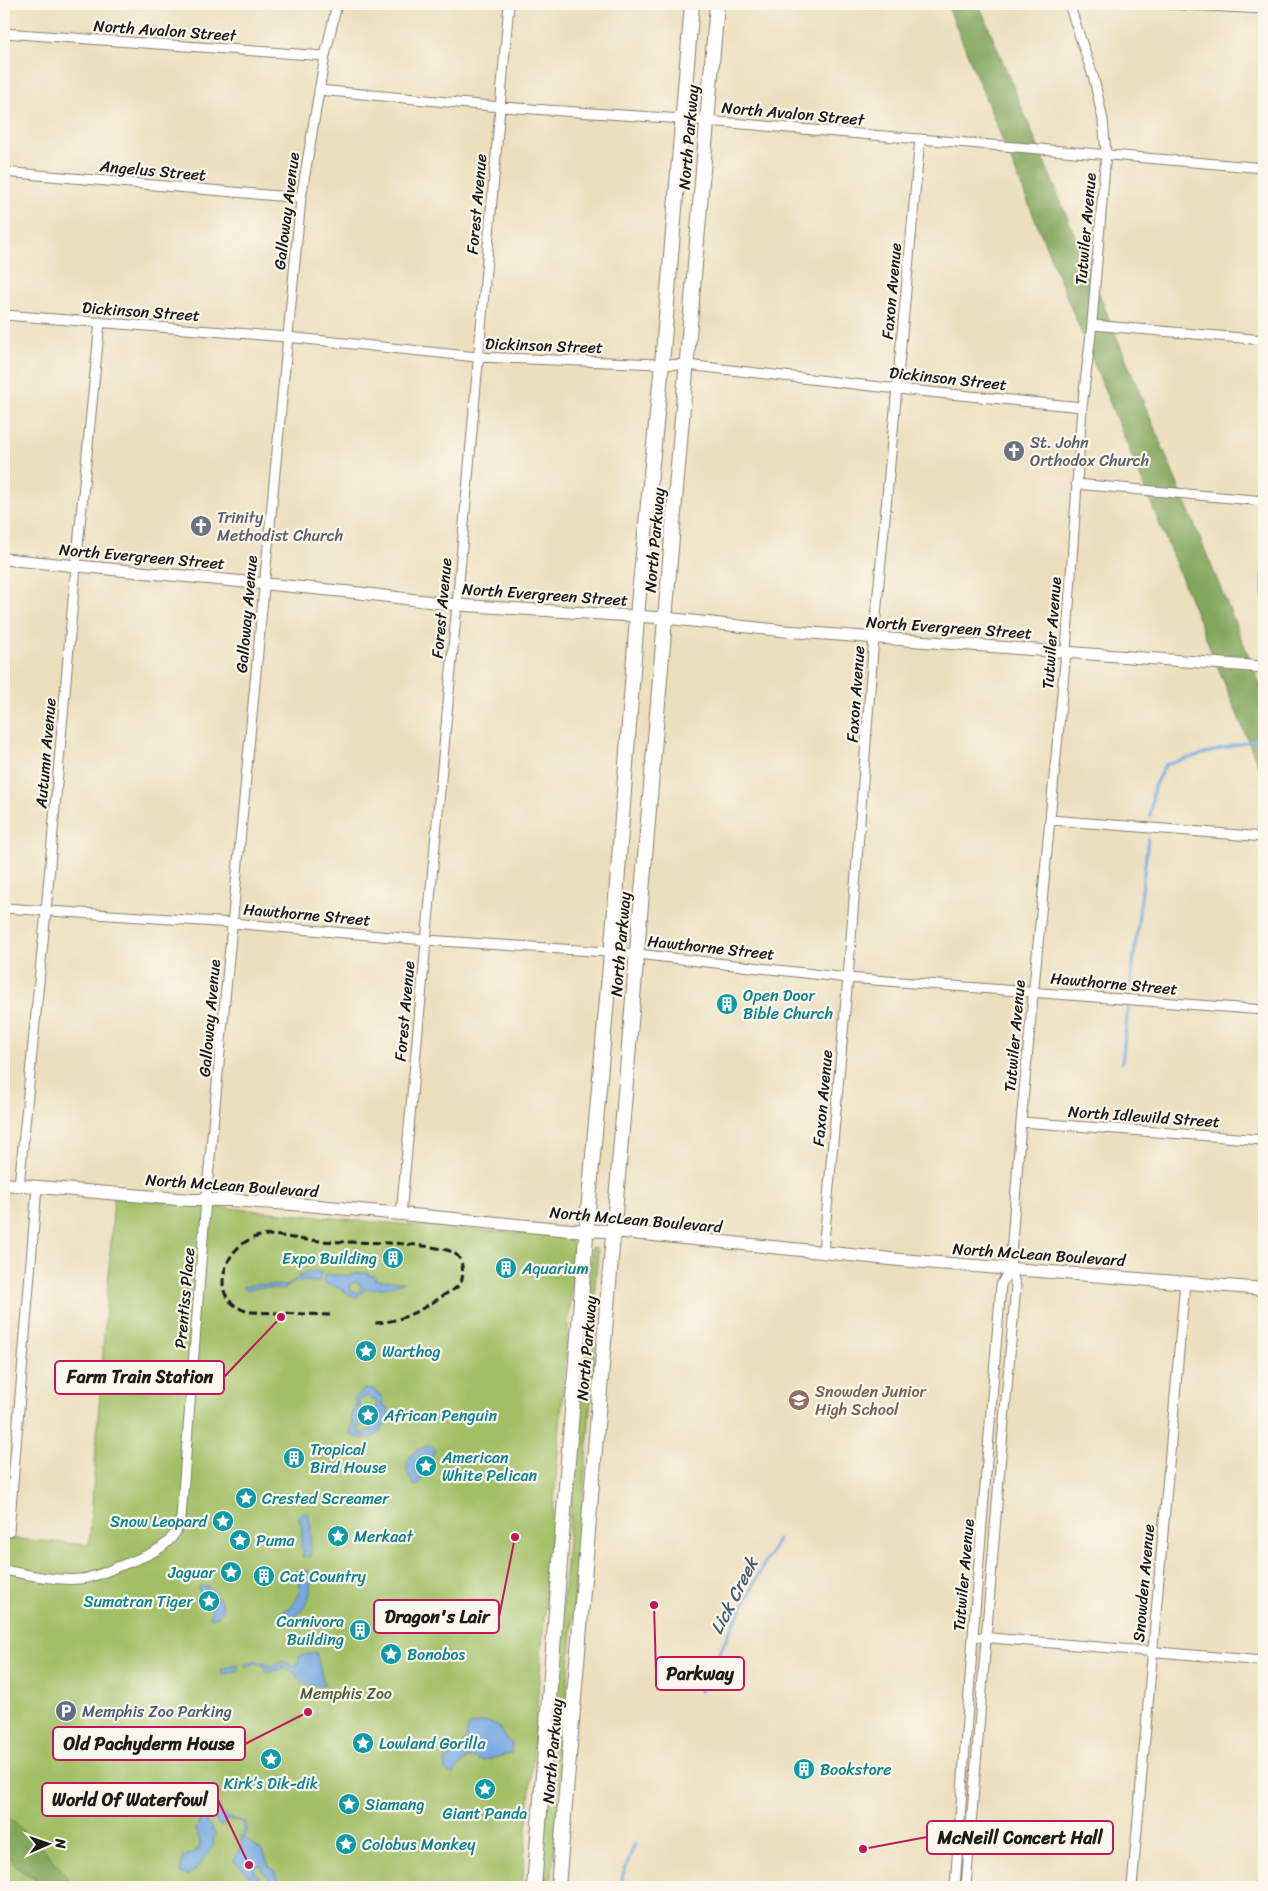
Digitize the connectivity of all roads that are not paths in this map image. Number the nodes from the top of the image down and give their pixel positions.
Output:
1 (337, 4) edge
2 (509, 4) edge
3 (692, 4) edge
4 (717, 4) edge
5 (1069, 4) edge
6 (1168, 4) edge
7 (1264, 10) edge
8 (4, 33) edge
9 (325, 56) junction
10 (319, 90) junction
11 (501, 107) junction
12 (683, 119) junction
13 (707, 121) junction
14 (920, 140) junction
15 (1106, 153) junction
16 (1264, 168) edge
17 (4, 172) edge
18 (301, 198) junction
19 (4, 316) edge
20 (100, 322) junction
21 (1092, 325) junction
22 (287, 337) junction
23 (1264, 340) edge
24 (477, 357) junction
25 (662, 364) junction
26 (687, 365) junction
27 (898, 389) junction
28 (1082, 407) junction
29 (1076, 484) junction
30 (1264, 501) edge
31 (4, 559) edge
32 (76, 566) junction
33 (263, 584) junction
34 (457, 604) junction
35 (637, 617) junction
36 (665, 618) junction
37 (874, 637) junction
38 (1066, 652) junction
39 (1264, 667) edge
40 (1051, 820) junction
41 (1264, 838) edge
42 (4, 908) edge
43 (46, 911) junction
44 (232, 922) junction
45 (426, 940) junction
46 (611, 954) junction
47 (637, 954) junction
48 (848, 978) junction
49 (1033, 992) junction
50 (1264, 1010) edge
51 (1021, 1122) junction
52 (1264, 1140) edge
53 (4, 1184) edge
54 (19, 1186) junction
55 (37, 1187) junction
56 (206, 1200) junction
57 (401, 1215) junction
58 (587, 1231) junction
59 (614, 1232) junction
60 (823, 1252) junction
61 (1010, 1268) junction
62 (1185, 1282) junction
63 (1264, 1289) edge
64 (987, 1455) junction
65 (1001, 1455) junction
66 (9, 1532) dead end
67 (4, 1570) edge
68 (973, 1636) junction
69 (986, 1638) junction
70 (1152, 1652) junction
71 (1264, 1661) edge
72 (966, 1727) junction
73 (979, 1728) junction
74 (960, 1814) junction
75 (972, 1815) junction
76 (534, 1887) edge
77 (558, 1887) edge
78 (955, 1887) edge
79 (966, 1887) edge
80 (1132, 1887) edge

1 - 9 street, Galloway Avenue
2 - 11 street, Forest Avenue
3 - 12 main road, North Parkway
4 - 13 main road, North Parkway
5 - 15 street, Tutwiler Avenue
6 - 7 street
8 - 9 street, North Avalon Street
9 - 10 street, Galloway Avenue
10 - 11 street, North Avalon Street
10 - 18 street, Galloway Avenue
11 - 12 street, North Avalon Street
11 - 24 street, Forest Avenue
12 - 13 street, North Avalon Street
12 - 25 main road, North Parkway
13 - 14 street, North Avalon Street
13 - 26 main road, North Parkway
14 - 15 street, North Avalon Street
14 - 27 street, Faxon Avenue
15 - 16 street, North Avalon Street
15 - 21 street, Tutwiler Avenue
17 - 18 street, Angelus Street
18 - 22 street, Galloway Avenue
19 - 20 street, Dickinson Street
20 - 22 street, Dickinson Street
20 - 32 street, Autumn Avenue
21 - 23 street
21 - 28 street, Tutwiler Avenue
22 - 24 street, Dickinson Street
22 - 33 street, Galloway Avenue
24 - 25 street, Dickinson Street
24 - 34 street, Forest Avenue
25 - 26 street, Dickinson Street
25 - 35 main road, North Parkway
26 - 27 street, Dickinson Street
26 - 36 main road, North Parkway
27 - 28 street, Dickinson Street
27 - 37 street, Faxon Avenue
28 - 29 street, Tutwiler Avenue
29 - 30 street
29 - 38 street, Tutwiler Avenue
31 - 32 street, North Evergreen Street
32 - 33 street, North Evergreen Street
32 - 43 street, Autumn Avenue
33 - 34 street, North Evergreen Street
33 - 44 street, Galloway Avenue
34 - 35 street, North Evergreen Street
34 - 45 street, Forest Avenue
35 - 36 street, North Evergreen Street
35 - 46 main road, North Parkway
36 - 37 street, North Evergreen Street
36 - 47 main road, North Parkway
37 - 38 street, North Evergreen Street
37 - 48 street, Faxon Avenue
38 - 39 street, North Evergreen Street
38 - 40 street, Tutwiler Avenue
40 - 41 street
40 - 49 street, Tutwiler Avenue
42 - 43 street, Hawthorne Street
43 - 44 street, Hawthorne Street
43 - 54 street, Autumn Avenue
44 - 45 street, Hawthorne Street
44 - 56 street, Galloway Avenue
45 - 46 street, Hawthorne Street
45 - 57 street, Forest Avenue
46 - 47 street, Hawthorne Street
46 - 58 main road, North Parkway
47 - 48 street, Hawthorne Street
47 - 59 main road, North Parkway
48 - 49 street, Hawthorne Street
48 - 60 street, Faxon Avenue
49 - 50 street, Hawthorne Street
49 - 51 street, Tutwiler Avenue
51 - 52 street, North Idlewild Street
51 - 61 street, Tutwiler Avenue
53 - 54 main road, North McLean Boulevard
54 - 55 main road, North McLean Boulevard
55 - 56 main road, North McLean Boulevard
55 - 66 street
56 - 57 main road, North McLean Boulevard
56 - 67 street, Prentiss Place
57 - 58 main road, North McLean Boulevard
58 - 59 main road, North McLean Boulevard
58 - 76 main road, North Parkway
59 - 60 main road, North McLean Boulevard
59 - 77 main road, North Parkway
60 - 61 main road, North McLean Boulevard
61 - 62 main road, North McLean Boulevard
61 - 64 street, Tutwiler Avenue
61 - 65 street, Tutwiler Avenue
62 - 63 main road, North McLean Boulevard
62 - 70 street, Snowden Avenue
64 - 65 street
64 - 68 street, Tutwiler Avenue
65 - 69 street, Tutwiler Avenue
68 - 69 street
68 - 72 street, Tutwiler Avenue
69 - 70 street
69 - 73 street, Tutwiler Avenue
70 - 71 street
70 - 80 street, Snowden Avenue
72 - 73 street
72 - 74 street, Tutwiler Avenue
73 - 75 street, Tutwiler Avenue
74 - 75 street
74 - 78 street, Tutwiler Avenue
75 - 79 street, Tutwiler Avenue

